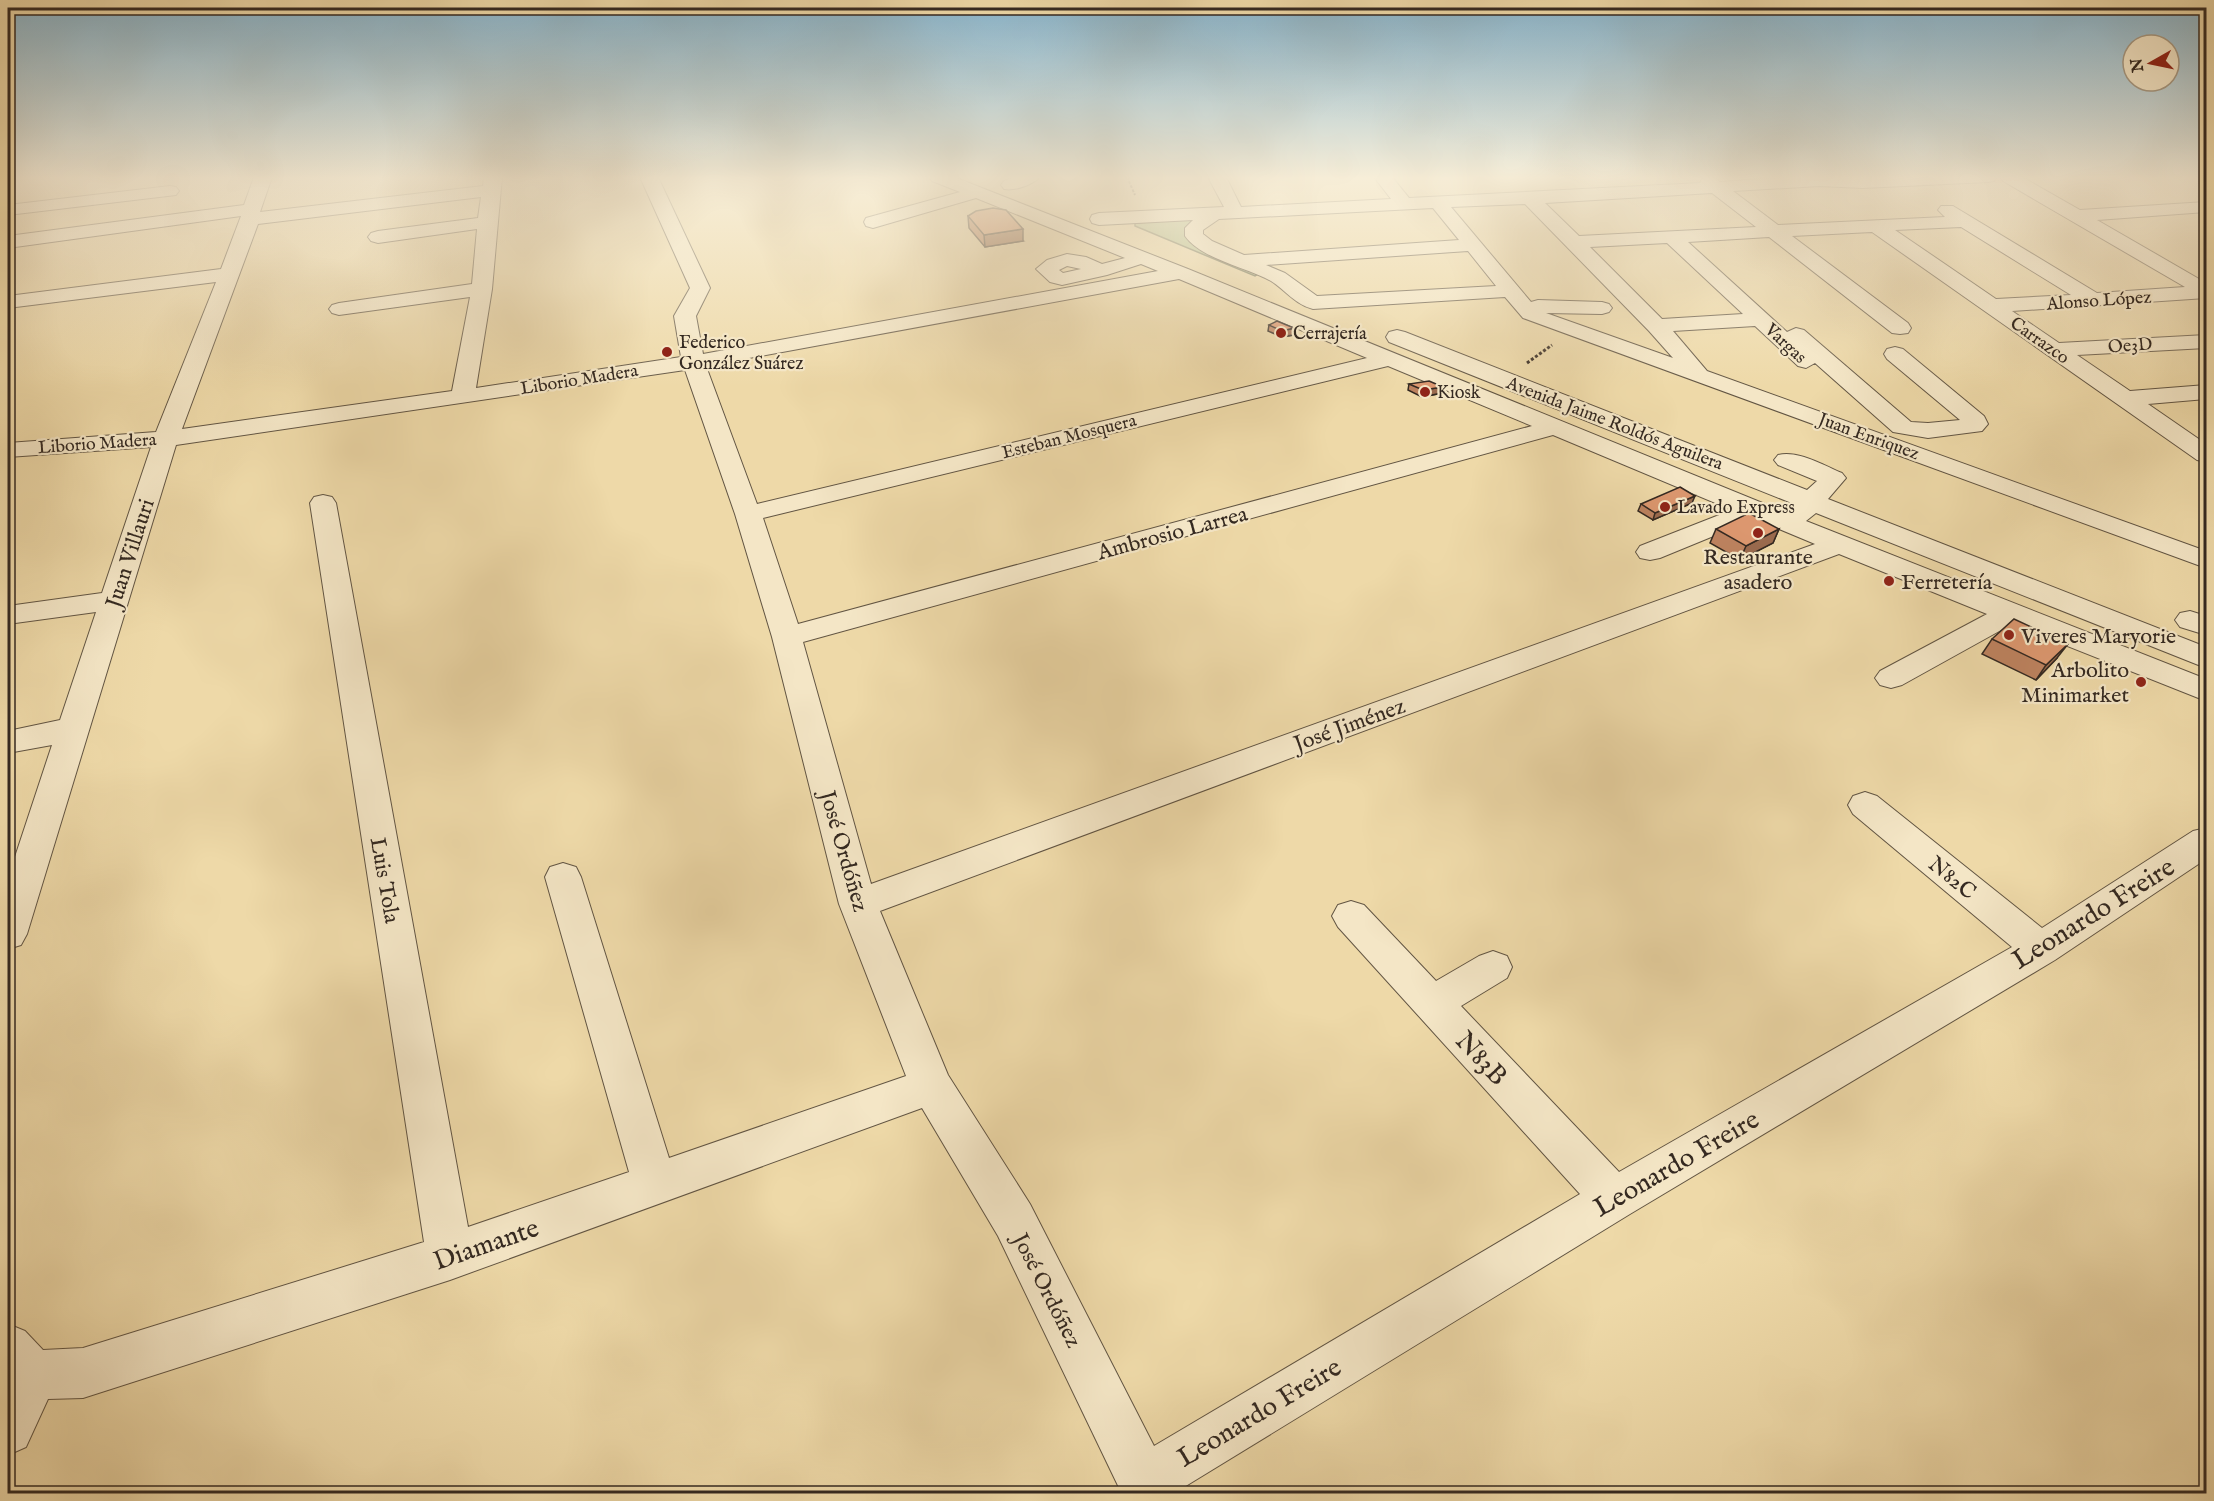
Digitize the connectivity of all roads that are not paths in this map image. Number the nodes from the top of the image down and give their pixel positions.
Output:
1 (238, 247) edge
2 (485, 247) edge
3 (681, 247) edge
4 (1114, 247) edge
5 (1210, 247) edge
6 (1440, 247) edge
7 (1474, 247) edge
8 (1580, 247) edge
9 (1683, 247) edge
10 (1796, 247) edge
11 (1907, 247) edge
12 (2008, 247) edge
13 (2129, 247) edge
14 (1145, 259) junction
15 (1238, 260) junction
16 (1185, 264) junction
17 (1100, 271) dead end
18 (228, 274) junction
19 (482, 289) junction
20 (2206, 292) edge
21 (2094, 300) junction
22 (8, 302) edge
23 (1313, 303) junction
24 (1522, 303) junction
25 (1991, 306) junction
26 (1602, 308) dead end
27 (339, 309) dead end
28 (1400, 313) dead end
29 (1339, 314) junction
30 (1761, 319) junction
31 (1657, 326) junction
32 (1900, 328) dead end
33 (1796, 335) dead end
34 (2206, 341) edge
35 (2054, 350) junction
36 (1895, 354) dead end
37 (1390, 358) junction
38 (693, 362) junction
39 (1698, 375) junction
40 (2206, 392) edge
41 (463, 397) junction
42 (2123, 399) junction
43 (1557, 427) junction
44 (166, 439) junction
45 (1899, 447) junction
46 (8, 450) edge
47 (2205, 455) edge
48 (1787, 460) dead end
49 (1814, 501) junction
50 (323, 503) dead end
51 (1755, 510) junction
52 (748, 514) junction
53 (1789, 524) junction
54 (1840, 544) junction
55 (1650, 552) dead end
56 (2206, 560) edge
57 (113, 601) junction
58 (2010, 612) junction
59 (8, 615) edge
60 (787, 637) junction
61 (2206, 658) edge
62 (1891, 678) dead end
63 (2206, 692) edge
64 (74, 729) junction
65 (8, 742) edge
66 (1865, 805) dead end
67 (2206, 841) edge
68 (563, 877) dead end
69 (858, 904) junction
70 (1351, 916) dead end
71 (8, 934) edge
72 (2041, 949) junction
73 (1493, 967) dead end
74 (1431, 1004) junction
75 (931, 1086) junction
76 (655, 1184) junction
77 (1614, 1199) junction
78 (450, 1257) junction
79 (20, 1362) edge
80 (8, 1428) edge
81 (1147, 1487) edge

1 - 18 street, Juan Villauri
2 - 19 street
3 - 38 street, José Ordóñez
4 - 14 street, Avenida Jaime Roldós Aguilera
5 - 15 street
6 - 15 street
7 - 24 street
8 - 31 street
9 - 30 street, Vargas
10 - 32 street
11 - 25 street, Carrazco
12 - 21 street
13 - 20 street
14 - 16 street, Avenida Jaime Roldós Aguilera
14 - 17 street
15 - 23 street
16 - 23 street, Avenida Jaime Roldós Aguilera
16 - 37 street, Avenida Jaime Roldós Aguilera
16 - 38 street, Liborio Madera
18 - 22 street
18 - 44 street, Juan Villauri
19 - 27 street
19 - 41 street
20 - 21 street, Alonso López
21 - 25 street, Alonso López
23 - 24 street
23 - 29 street, Avenida Jaime Roldós Aguilera
24 - 26 street
24 - 39 street, Juan Enriquez
25 - 35 street, Carrazco
28 - 29 street
29 - 49 street, Avenida Jaime Roldós Aguilera
30 - 31 street
30 - 45 street, Vargas
31 - 39 street
33 - 36 street
34 - 35 street, Oe3D
35 - 42 street, Carrazco
37 - 43 street, Avenida Jaime Roldós Aguilera
37 - 52 street, Esteban Mosquera
38 - 41 street, Liborio Madera
38 - 52 street, José Ordóñez
39 - 45 street, Juan Enriquez
40 - 42 street
41 - 44 street, Liborio Madera
42 - 47 street, Carrazco
43 - 51 street, Avenida Jaime Roldós Aguilera
43 - 60 street, Ambrosio Larrea
44 - 46 street, Liborio Madera
44 - 57 street, Juan Villauri
45 - 56 street, Juan Enriquez
48 - 49 street
49 - 53 street
49 - 61 street, Avenida Jaime Roldós Aguilera
50 - 78 street, Luis Tola
51 - 53 street, Avenida Jaime Roldós Aguilera
51 - 55 street
52 - 60 street, José Ordóñez
53 - 54 street, Avenida Jaime Roldós Aguilera
54 - 58 street, Avenida Jaime Roldós Aguilera
54 - 69 street, José Jiménez
57 - 59 street
57 - 64 street, Juan Villauri
58 - 62 street
58 - 63 street, Avenida Jaime Roldós Aguilera
60 - 69 street, José Ordóñez
64 - 65 street
64 - 71 street, Juan Villauri
66 - 72 street, N82C
67 - 72 street, Leonardo Freire
68 - 76 street
69 - 75 street, José Ordóñez
70 - 74 street, N83B
72 - 77 street, Leonardo Freire
73 - 74 street
74 - 77 street, N83B
75 - 76 street, Diamante
75 - 81 street, José Ordóñez
76 - 78 street, Diamante
77 - 81 street, Leonardo Freire
78 - 79 street, Diamante
79 - 80 street

